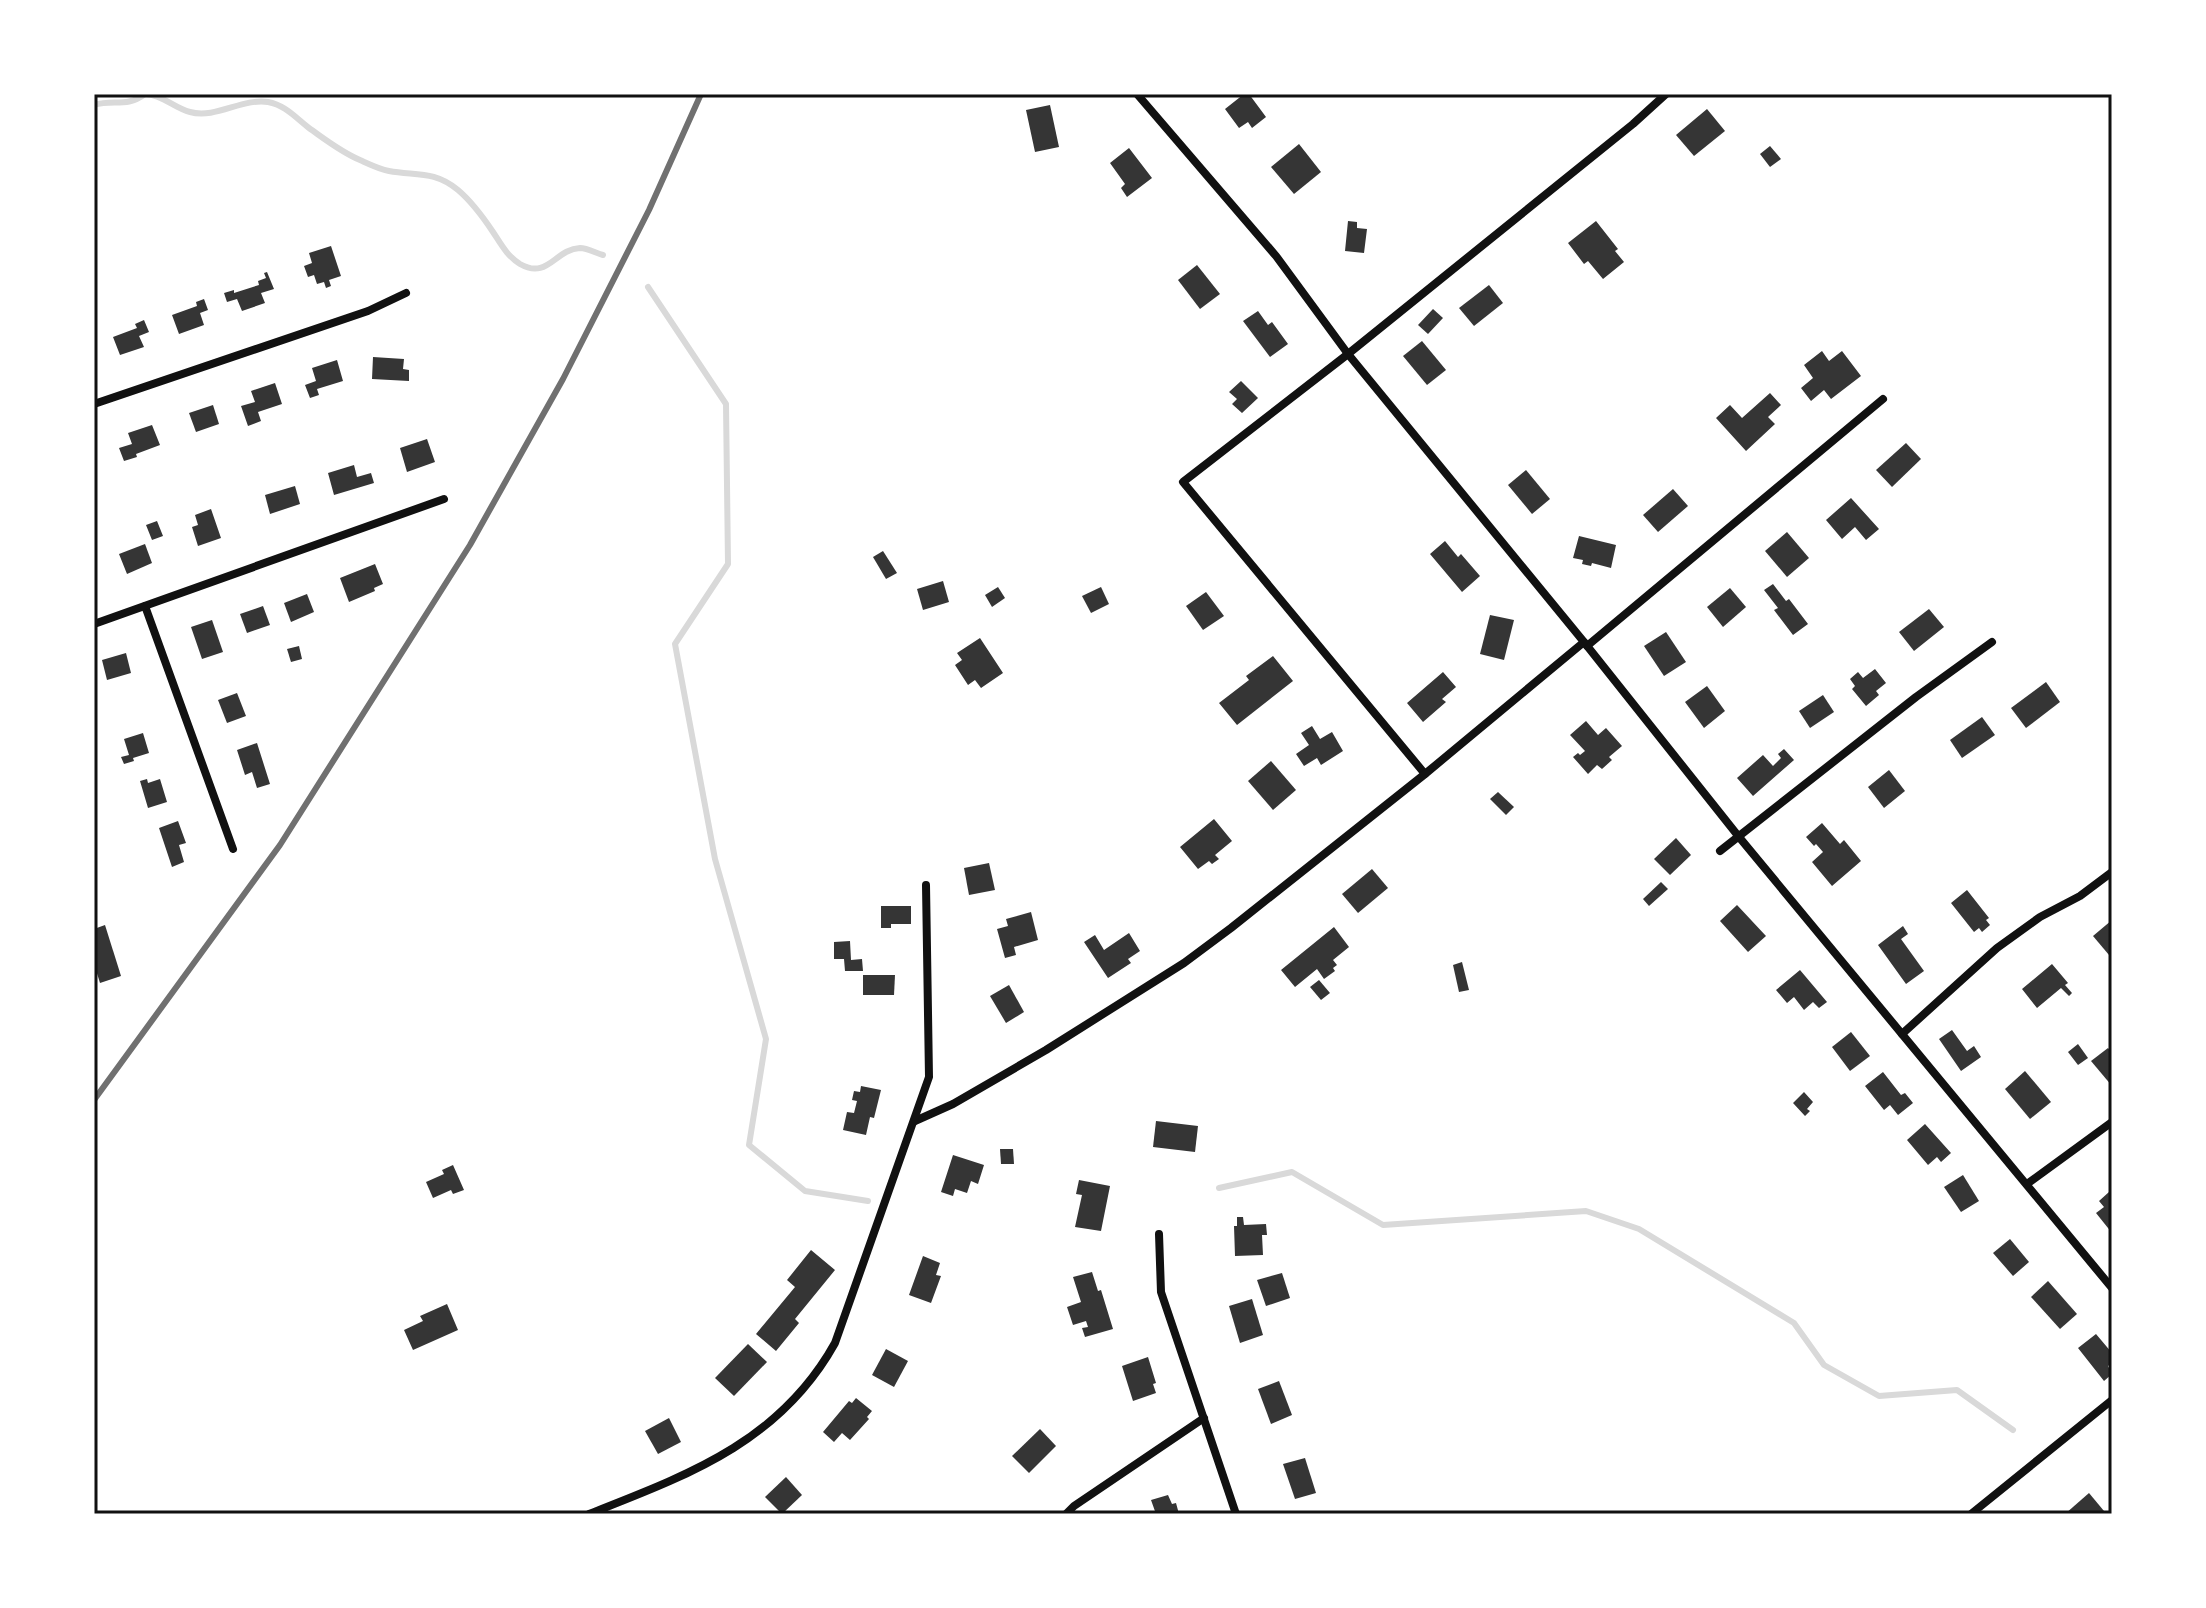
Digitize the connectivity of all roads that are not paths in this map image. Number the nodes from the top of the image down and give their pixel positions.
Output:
1 (1137, 94) edge
2 (1666, 94) edge
3 (406, 293) dead end
4 (1348, 354) junction
5 (1883, 399) dead end
6 (94, 404) edge
7 (444, 499) dead end
8 (145, 606) junction
9 (94, 624) edge
10 (1992, 642) dead end
11 (1586, 644) junction
12 (1425, 774) junction
13 (1739, 837) junction
14 (233, 849) dead end
15 (1720, 851) dead end
16 (2112, 872) edge
17 (926, 885) dead end
18 (1902, 1034) junction
19 (915, 1121) junction
20 (2112, 1122) edge
21 (2027, 1184) junction
22 (1159, 1234) dead end
23 (2112, 1288) edge
24 (2112, 1400) edge
25 (1204, 1418) junction
26 (589, 1514) edge
27 (1066, 1514) edge
28 (1236, 1514) edge
29 (1971, 1514) edge

1 - 4 street
2 - 4 street
3 - 6 street
4 - 11 street
4 - 12 street
5 - 11 street
7 - 8 street
8 - 9 street
8 - 14 street
10 - 13 street
11 - 12 street
11 - 13 street
12 - 19 street
13 - 15 street
13 - 18 street
16 - 18 street
17 - 19 street
18 - 21 street
19 - 26 street
20 - 21 street
21 - 23 street
22 - 25 street
24 - 29 street
25 - 27 street
25 - 28 street

